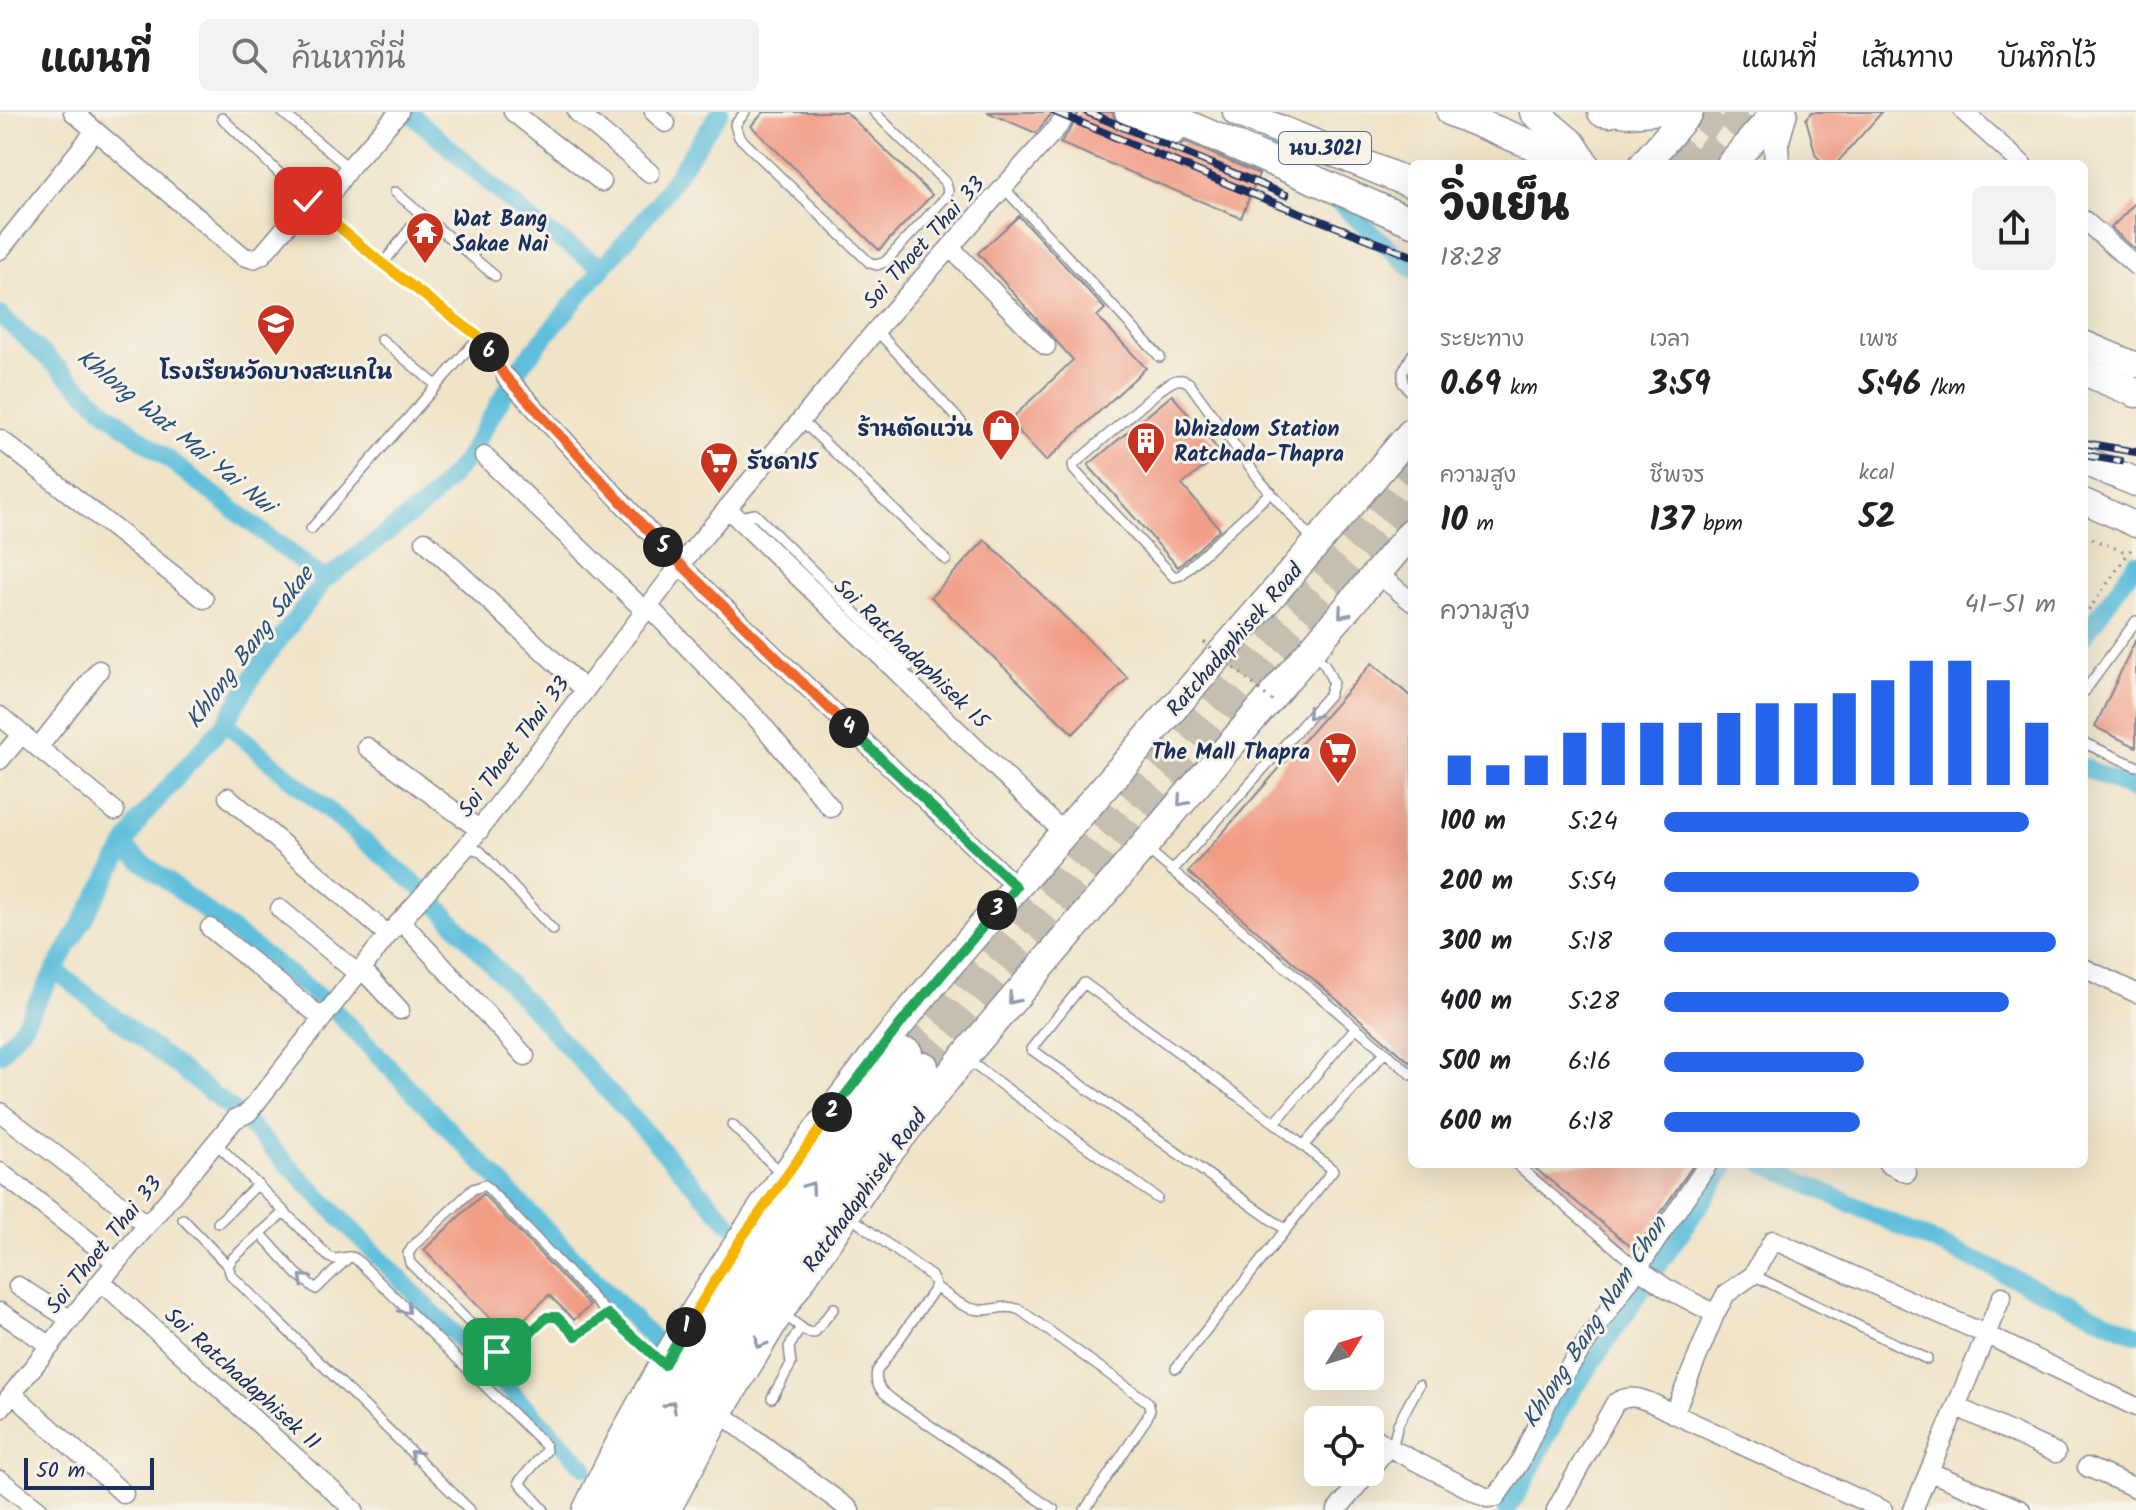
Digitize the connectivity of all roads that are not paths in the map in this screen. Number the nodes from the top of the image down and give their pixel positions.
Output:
1 (73, 112) edge
2 (282, 112) edge
3 (513, 112) edge
4 (577, 112) edge
5 (745, 112) edge
6 (874, 112) edge
7 (1067, 112) edge
8 (1127, 112) edge
9 (1160, 112) edge
10 (1237, 112) edge
11 (1451, 112) edge
12 (1534, 112) edge
13 (1606, 112) edge
14 (1663, 112) edge
15 (1689, 112) edge
16 (1776, 112) edge
17 (1785, 112) edge
18 (1964, 112) edge
19 (398, 114) edge
20 (222, 118) dead end
21 (94, 132) junction
22 (1573, 160) edge
23 (1581, 160) edge
24 (1647, 160) edge
25 (1734, 160) edge
26 (1777, 160) edge
27 (2018, 160) edge
28 (349, 168) junction
29 (650, 173) dead end
30 (602, 182) dead end
31 (1408, 182) edge
32 (1003, 187) junction
33 (395, 192) dead end
34 (314, 205) junction
35 (421, 214) junction
36 (1408, 220) edge
37 (2088, 224) edge
38 (1408, 232) edge
39 (950, 247) junction
40 (0, 250) edge
41 (383, 264) junction
42 (2136, 266) edge
43 (495, 276) dead end
44 (876, 330) junction
45 (479, 337) junction
46 (381, 339) dead end
47 (2088, 344) edge
48 (1046, 346) dead end
49 (1160, 357) dead end
50 (2133, 357) edge
51 (1408, 363) edge
52 (2088, 373) edge
53 (506, 377) joint
54 (436, 385) junction
55 (1408, 389) edge
56 (2136, 393) edge
57 (801, 420) junction
58 (962, 423) dead end
59 (1408, 437) edge
60 (0, 439) edge
61 (484, 456) dead end
62 (2088, 463) edge
63 (2136, 482) edge
64 (1271, 492) junction
65 (2088, 503) edge
66 (732, 513) junction
67 (2136, 525) edge
68 (311, 529) dead end
69 (1408, 537) edge
70 (425, 541) dead end
71 (1317, 544) junction
72 (946, 560) dead end
73 (680, 565) junction
74 (1377, 573) junction
75 (204, 599) dead end
76 (1408, 599) edge
77 (646, 608) junction
78 (2136, 621) edge
79 (1311, 651) junction
80 (910, 666) dead end
81 (99, 670) dead end
82 (2088, 687) edge
83 (585, 690) junction
84 (0, 716) edge
85 (22, 734) junction
86 (2088, 745) edge
87 (367, 747) dead end
88 (38, 748) junction
89 (0, 760) edge
90 (2136, 766) edge
91 (228, 797) dead end
92 (831, 808) dead end
93 (115, 811) dead end
94 (480, 830) junction
95 (1064, 833) junction
96 (1144, 846) junction
97 (466, 847) junction
98 (1172, 871) junction
99 (1016, 887) junction
100 (280, 909) dead end
101 (210, 928) dead end
102 (394, 928) junction
103 (553, 930) dead end
104 (2088, 970) edge
105 (359, 971) junction
106 (2136, 993) edge
107 (400, 1010) dead end
108 (322, 1018) junction
109 (1356, 1027) junction
110 (1385, 1052) junction
111 (525, 1056) dead end
112 (963, 1058) junction
113 (1408, 1072) edge
114 (0, 1112) edge
115 (1275, 1123) junction
116 (732, 1125) dead end
117 (216, 1143) junction
118 (1304, 1145) junction
119 (1521, 1168) edge
120 (1705, 1168) edge
121 (1896, 1168) edge
122 (0, 1172) edge
123 (1907, 1173) dead end
124 (784, 1176) junction
125 (258, 1184) junction
126 (1157, 1198) dead end
127 (284, 1212) junction
128 (845, 1212) junction
129 (183, 1219) dead end
130 (218, 1223) dead end
131 (147, 1225) junction
132 (1286, 1230) junction
133 (260, 1233) junction
134 (349, 1257) junction
135 (116, 1262) junction
136 (228, 1266) junction
137 (1641, 1270) junction
138 (1753, 1275) junction
139 (101, 1281) junction
140 (18, 1286) dead end
141 (936, 1287) junction
142 (2002, 1296) dead end
143 (834, 1308) dead end
144 (0, 1312) edge
145 (608, 1314) junction
146 (1715, 1314) junction
147 (790, 1319) junction
148 (71, 1320) junction
149 (1985, 1334) junction
150 (51, 1346) junction
151 (1927, 1359) dead end
152 (664, 1365) junction
153 (1176, 1368) dead end
154 (1419, 1385) dead end
155 (13, 1394) junction
156 (772, 1398) dead end
157 (1957, 1407) junction
158 (2136, 1407) edge
159 (0, 1409) edge
160 (719, 1412) junction
161 (1674, 1414) junction
162 (1384, 1444) edge
163 (1390, 1448) junction
164 (2056, 1453) dead end
165 (1384, 1455) edge
166 (2087, 1467) dead end
167 (1930, 1472) junction
168 (0, 1480) edge
169 (1357, 1486) edge
170 (2136, 1488) edge
171 (124, 1494) dead end
172 (541, 1509) edge
173 (39, 1510) edge
174 (354, 1510) edge
175 (470, 1510) edge
176 (587, 1510) edge
177 (615, 1510) edge
178 (639, 1510) edge
179 (666, 1510) edge
180 (850, 1510) edge
181 (1054, 1510) edge
182 (1085, 1510) edge
183 (1337, 1510) edge
184 (1556, 1510) edge
185 (1883, 1510) edge
186 (1913, 1510) edge
187 (2021, 1510) edge

1 - 21 street
2 - 28 lane
3 - 30 street
4 - 29 street
5 - 6 lane
7 - 32 street, Soi Thoet Thai 33
8 - 38 main road, นบ.3021
9 - 36 main road
10 - 31 main road, นบ.3021
11 - 22 main road
12 - 23 main road
13 - 14 main road
15 - 24 main road
16 - 25 main road
17 - 26 main road
18 - 27 street
19 - 28 street
20 - 34 lane
21 - 34 street
21 - 40 street
28 - 34 street
32 - 39 street, Soi Thoet Thai 33
32 - 49 lane
33 - 35 lane
34 - 41 lane
35 - 41 lane
35 - 43 lane
37 - 42 street
39 - 44 street, Soi Thoet Thai 33
39 - 48 street
41 - 45 lane
44 - 57 street, Soi Thoet Thai 33
44 - 58 lane
45 - 53 lane
45 - 54 lane
46 - 54 lane
47 - 50 main road
51 - 55 lane
52 - 56 main road
53 - 73 street
54 - 68 lane
57 - 66 street, Soi Thoet Thai 33
57 - 72 lane
59 - 71 main road, Ratchadaphisek Road
60 - 75 street
61 - 77 street
62 - 63 main road
64 - 64 lane
64 - 71 lane
65 - 67 main road
66 - 73 street, Soi Thoet Thai 33
66 - 80 lane
66 - 95 street, Soi Ratchadaphisek 15
69 - 74 main road, Ratchadaphisek Road
70 - 83 street
71 - 95 main road, Ratchadaphisek Road
73 - 77 street, Soi Thoet Thai 33
73 - 99 street
74 - 76 street
74 -> 79 main road, Ratchadaphisek Road
77 - 83 street, Soi Thoet Thai 33
77 - 92 street
78 - 82 lane
79 -> 96 main road, Ratchadaphisek Road
79 -> 98 lane
81 - 88 street
83 - 94 street, Soi Thoet Thai 33
84 - 85 street
85 - 88 street
85 - 89 street
86 - 90 lane
87 - 94 street
88 - 93 street
91 - 102 street
94 - 97 street, Soi Thoet Thai 33
95 - 99 main road, Ratchadaphisek Road
96 - 98 lane
96 -> 112 main road, Ratchadaphisek Road
97 - 102 street, Soi Thoet Thai 33
97 - 103 lane
98 - 109 lane
99 - 124 main road, Ratchadaphisek Road
100 - 105 street
101 - 108 street
102 - 105 street, Soi Thoet Thai 33
102 - 111 street
104 - 106 street
105 - 107 street
105 - 108 street, Soi Thoet Thai 33
108 - 117 street, Soi Thoet Thai 33
109 - 110 lane
109 - 115 lane
110 - 113 lane
110 - 118 lane
112 - 126 lane
112 - 128 main road, Ratchadaphisek Road
114 - 131 street
115 - 118 lane
115 - 132 lane
116 - 124 lane
117 - 125 lane
117 - 131 street, Soi Thoet Thai 33
118 - 132 lane
119 - 137 lane
120 - 137 street
121 - 123 street
122 - 135 street
124 - 152 main road, Ratchadaphisek Road
125 - 127 lane
125 - 130 lane
127 - 133 lane
127 - 134 lane
128 - 141 lane
128 - 147 main road, Ratchadaphisek Road
129 - 136 lane
131 - 135 street, Soi Thoet Thai 33
132 - 153 lane
134 -> 133 lane
133 - 136 lane
134 -> 172 lane
135 - 139 street, Soi Thoet Thai 33
175 -> 136 lane
137 - 146 street
137 - 163 street
138 - 146 street
138 - 149 street
138 - 151 lane
139 - 148 street, Soi Thoet Thai 33
139 - 174 street, Soi Ratchadaphisek 11
140 - 148 street
141 - 181 lane
141 - 182 lane
142 - 149 street
143 - 147 lane
144 - 150 street
145 - 145 lane
145 - 152 lane
146 - 161 street
147 - 156 lane
147 -> 160 main road, Ratchadaphisek Road
148 - 150 street, Soi Thoet Thai 33
149 - 157 street
149 - 158 street
150 - 155 street, Soi Thoet Thai 33
152 - 176 main road, Ratchadaphisek Road
154 - 163 lane
155 - 159 street, Soi Thoet Thai 33
155 - 171 street
157 - 164 street
157 - 167 street
160 - 179 main road, Ratchadaphisek Road
160 - 180 street
161 - 184 street
161 - 185 street
162 - 163 street
163 - 165 street
166 - 170 street
167 - 186 street
167 - 187 street
168 - 173 street
169 - 183 street
177 -> 178 main road

